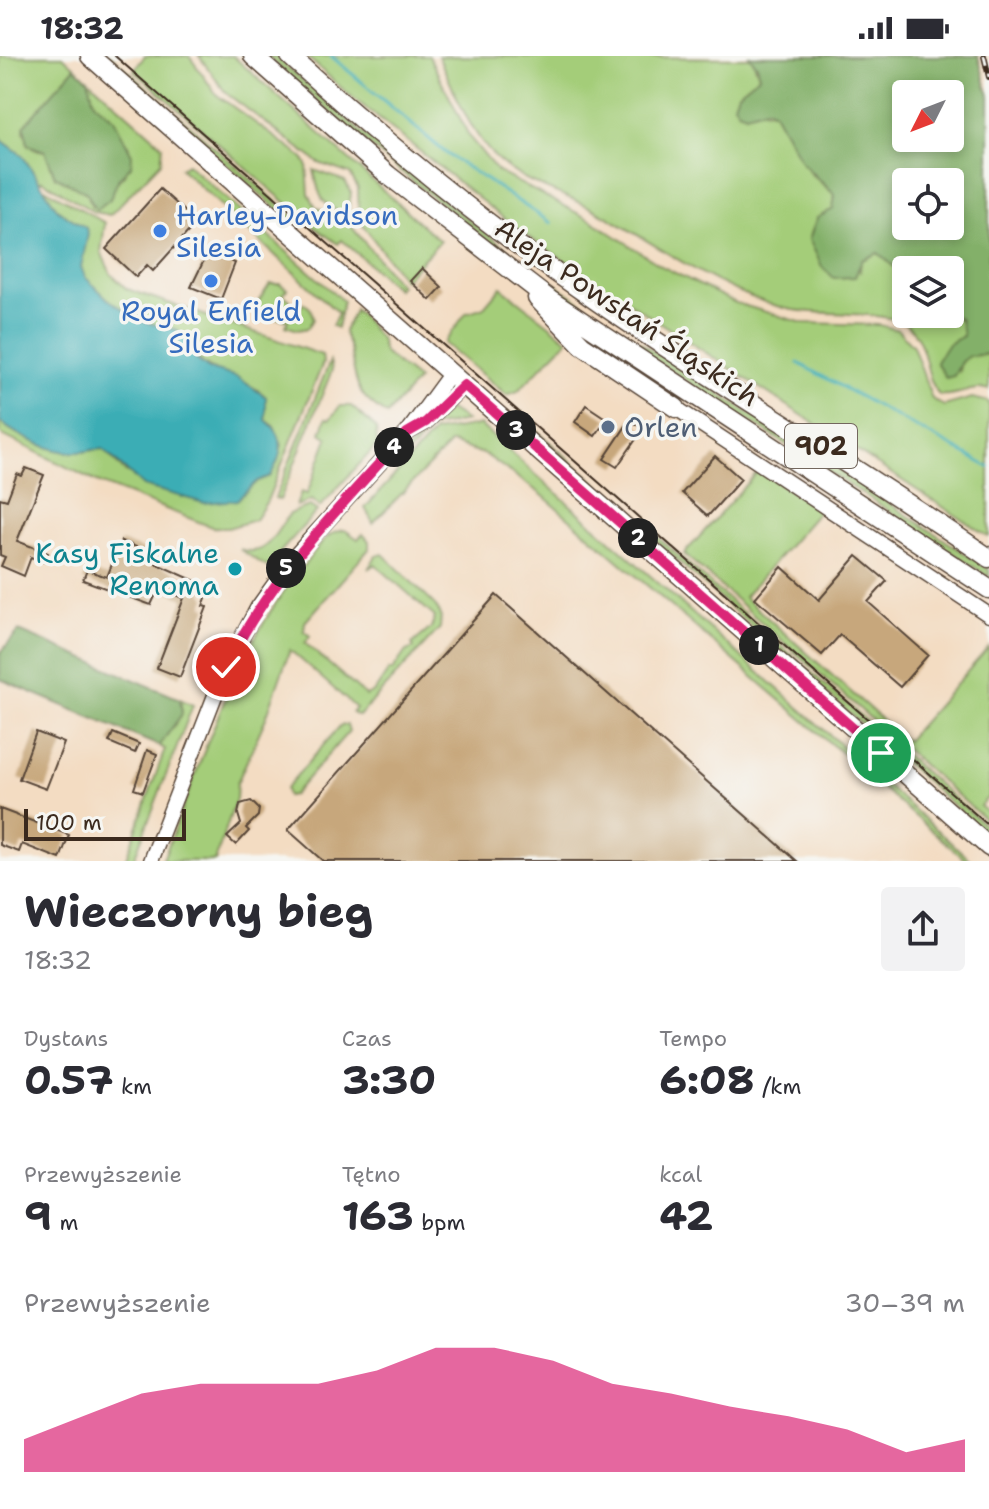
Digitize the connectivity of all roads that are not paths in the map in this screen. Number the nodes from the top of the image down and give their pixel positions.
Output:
1 (90, 56) edge
2 (253, 56) edge
3 (290, 56) edge
4 (520, 278) junction
5 (457, 379) junction
6 (676, 408) joint
7 (989, 558) edge
8 (989, 589) edge
9 (989, 615) edge
10 (989, 847) edge
11 (151, 861) edge

1 - 5 main road
2 - 4 main road, Aleja Powstań Śląskich / 902
3 - 7 main road, Aleja Powstań Śląskich / 902
4 - 6 main road
4 - 8 main road, Aleja Powstań Śląskich / 902
5 - 10 main road
5 - 11 street
6 - 9 street

